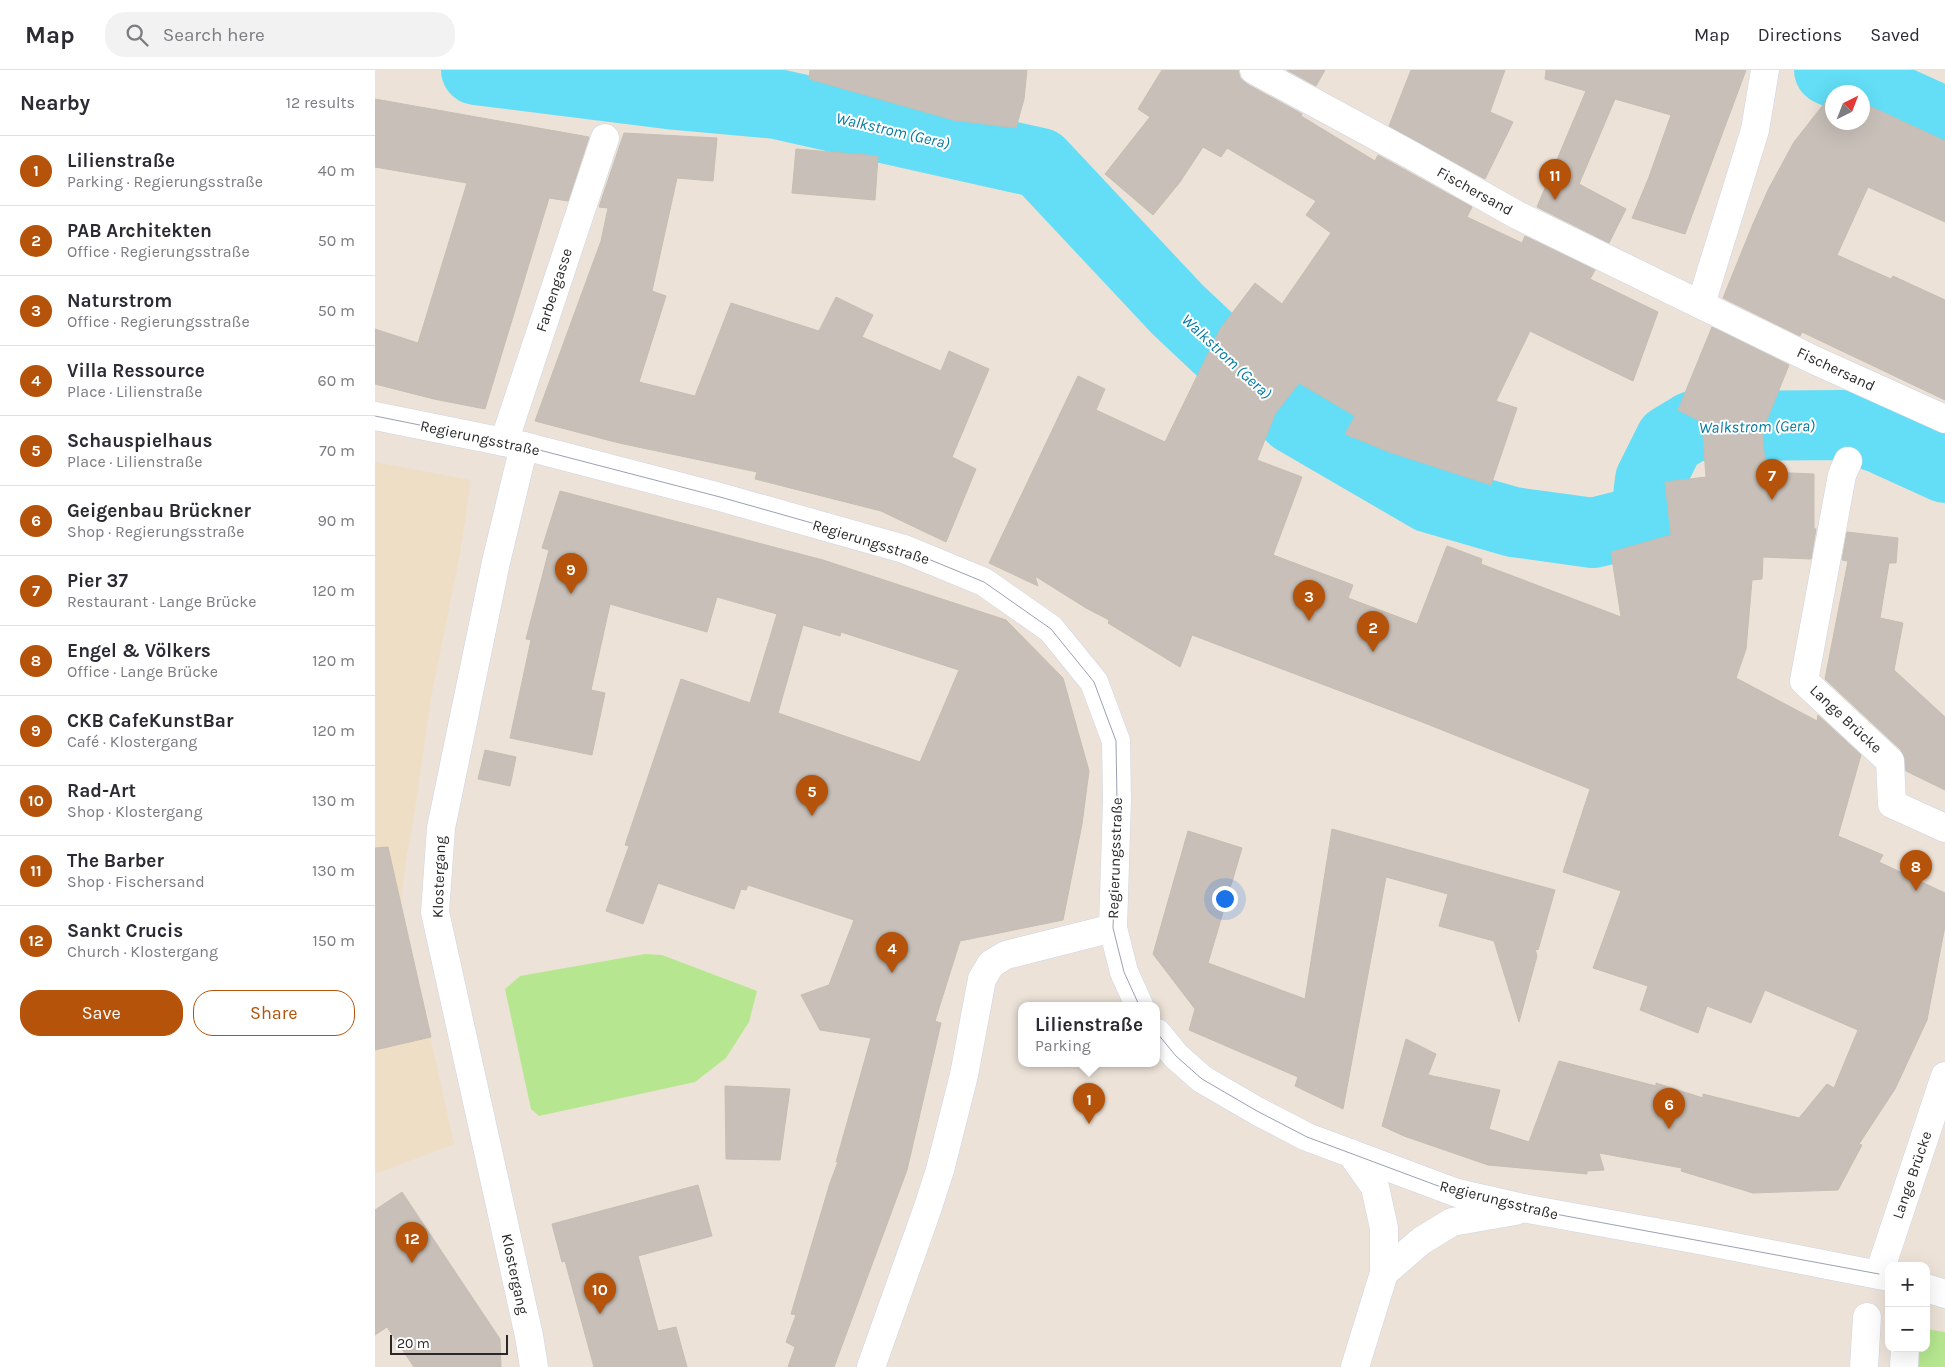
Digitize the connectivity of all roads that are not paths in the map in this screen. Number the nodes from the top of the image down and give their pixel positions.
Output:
1 (1254, 70) edge
2 (1765, 70) edge
3 (605, 138) dead end
4 (1701, 304) junction
5 (375, 416) edge
6 (1945, 420) edge
7 (514, 444) junction
8 (1848, 460) dead end
9 (1945, 828) edge
10 (1113, 928) junction
11 (1138, 1002) edge
12 (1160, 1037) edge
13 (1945, 1076) edge
14 (1351, 1153) junction
15 (1528, 1209) junction
16 (1384, 1273) junction
17 (1884, 1275) edge
18 (1930, 1289) edge
19 (1945, 1294) edge
20 (1867, 1317) dead end
21 (1905, 1352) edge
22 (534, 1367) edge
23 (871, 1367) edge
24 (1355, 1367) edge
25 (1864, 1367) edge
26 (1904, 1367) edge

1 - 4 street, Fischersand
2 - 4 street
3 - 7 street, Farbengasse
4 - 6 street, Fischersand
5 - 7 street, Regierungsstraße
7 - 10 street, Regierungsstraße
7 - 22 street, Klostergang
8 - 9 street, Lange Brücke
10 - 11 street, Regierungsstraße
10 - 23 street
12 - 14 street, Regierungsstraße
13 - 17 street, Lange Brücke
14 - 15 street, Regierungsstraße
14 - 16 street
15 - 16 street
15 - 17 street, Regierungsstraße
16 - 24 street
18 - 19 street
20 - 25 street
21 - 26 street

